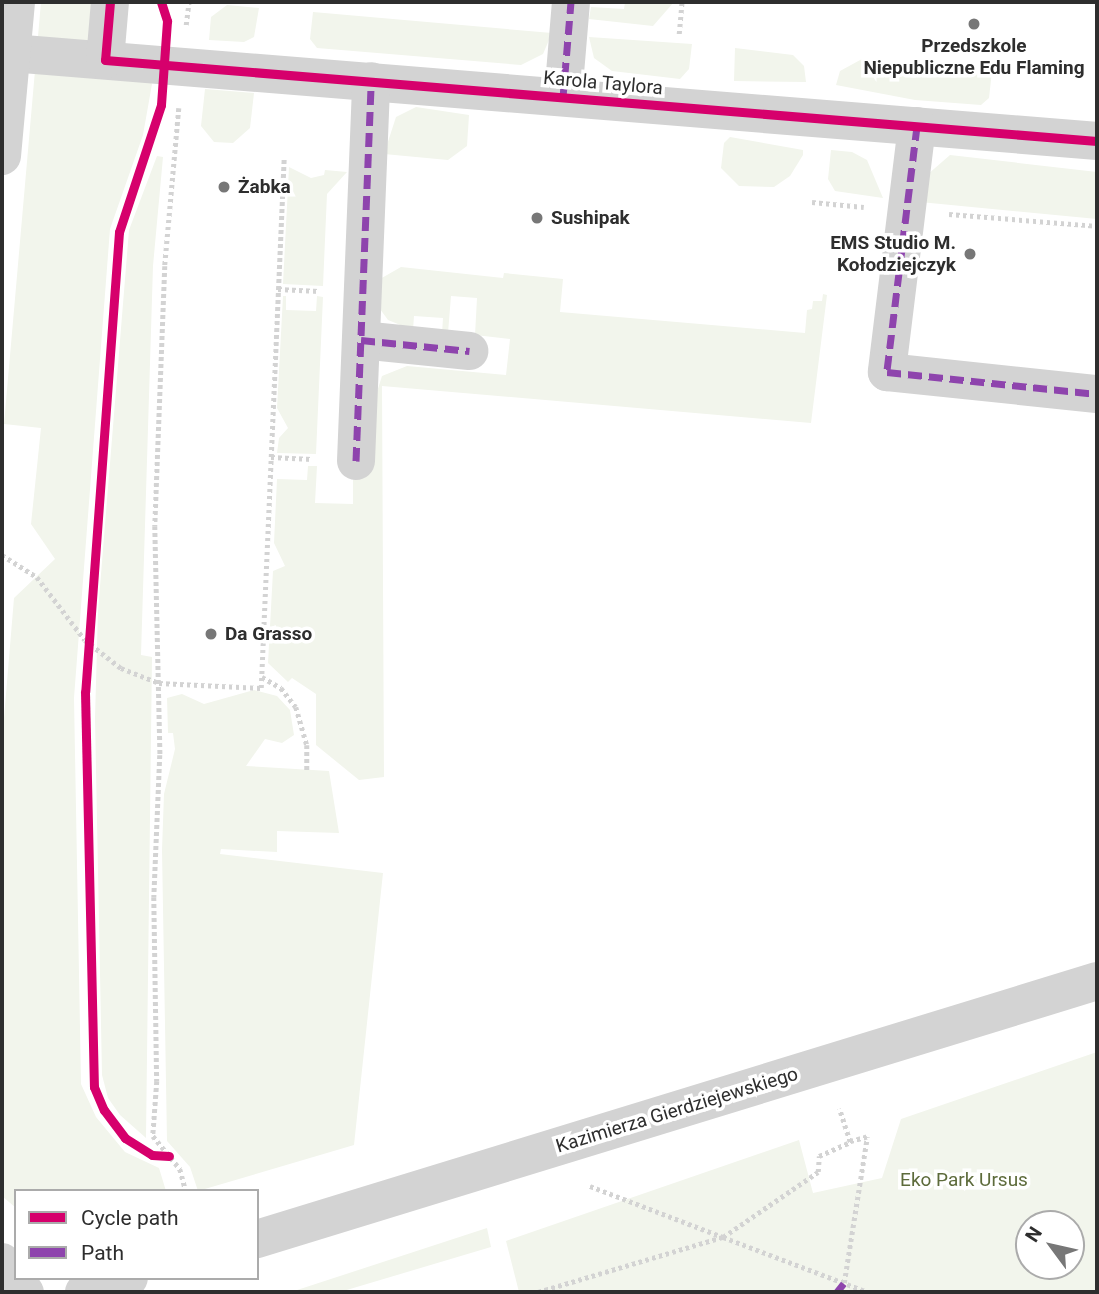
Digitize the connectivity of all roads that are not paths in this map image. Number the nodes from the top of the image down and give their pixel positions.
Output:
1 (16, 2) edge
2 (110, 2) edge
3 (571, 2) edge
4 (11, 52) junction
5 (105, 60) junction
6 (371, 81) junction
7 (563, 97) junction
8 (917, 125) junction
9 (1097, 141) edge
10 (2, 145) edge
11 (361, 340) junction
12 (469, 351) dead end
13 (1097, 394) edge
14 (356, 461) dead end
15 (1097, 981) edge
16 (259, 1238) edge
17 (2, 1262) edge
18 (14, 1278) edge
19 (123, 1280) edge
20 (84, 1292) edge

1 - 4 street
2 - 5 street
3 - 7 street
4 - 5 street, Karola Taylora
4 - 10 street
5 - 6 street, Karola Taylora
6 - 7 street, Karola Taylora
6 - 11 street
7 - 8 street, Karola Taylora
8 - 9 street, Karola Taylora
8 - 13 street
11 - 12 street
11 - 14 street
15 - 16 street, Kazimierza Gierdziejewskiego
17 - 18 street
19 - 20 street

